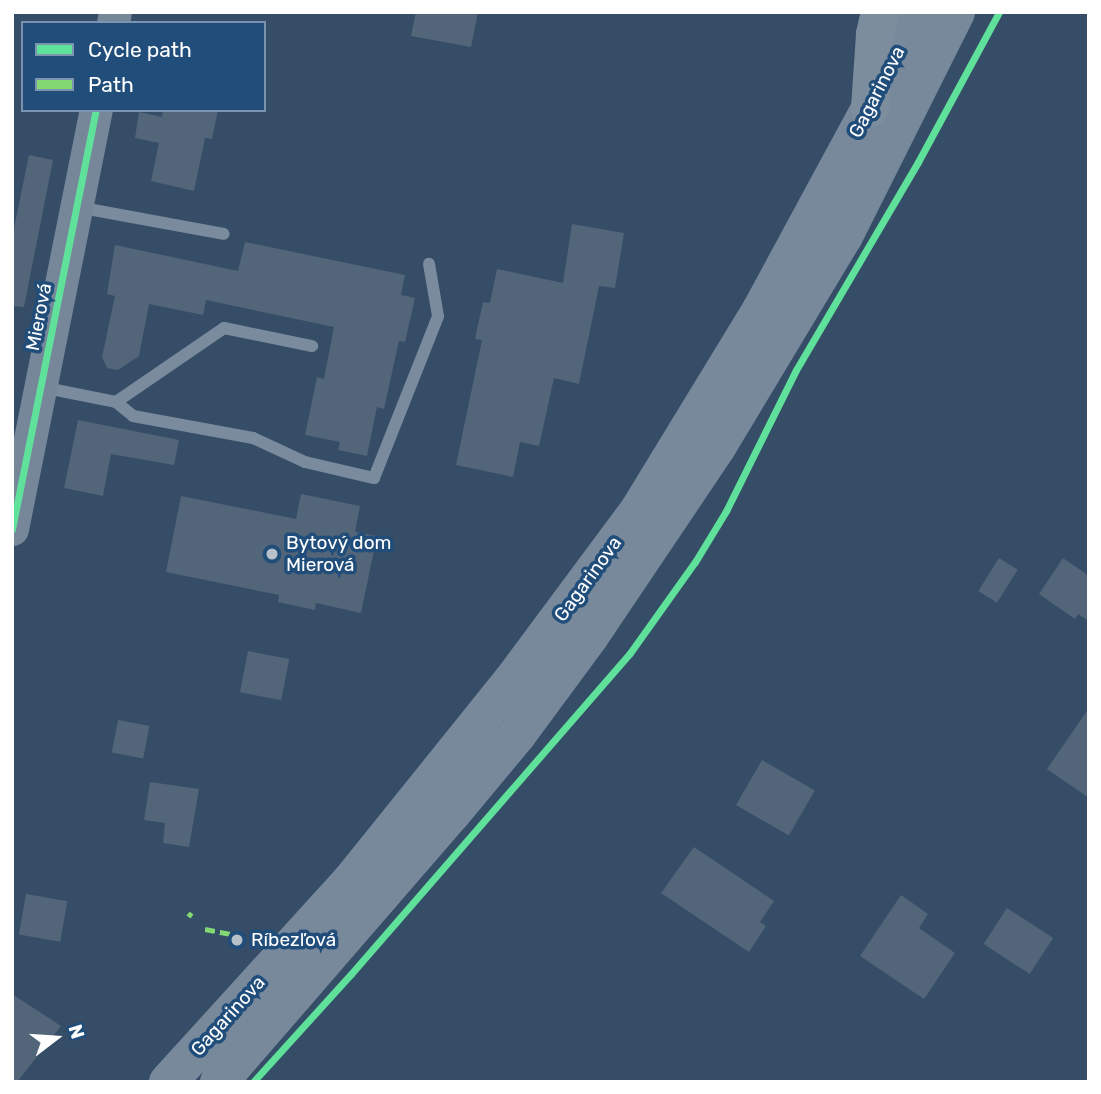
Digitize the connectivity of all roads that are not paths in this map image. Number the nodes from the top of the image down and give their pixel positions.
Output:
1 (880, 12) edge
2 (916, 12) edge
3 (956, 12) edge
4 (870, 108) junction
5 (96, 112) edge
6 (77, 207) junction
7 (224, 234) dead end
8 (429, 264) dead end
9 (312, 346) dead end
10 (41, 387) junction
11 (116, 402) junction
12 (12, 530) edge
13 (168, 1082) edge
14 (219, 1082) edge

1 - 4 highway
2 - 4 main road, Gagarinova
3 - 14 main road, Gagarinova
4 - 13 main road, Gagarinova
5 - 6 street, Mierová
6 - 7 lane
6 - 10 street, Mierová
8 - 11 lane
9 - 11 lane
10 - 11 lane
10 - 12 street, Mierová

